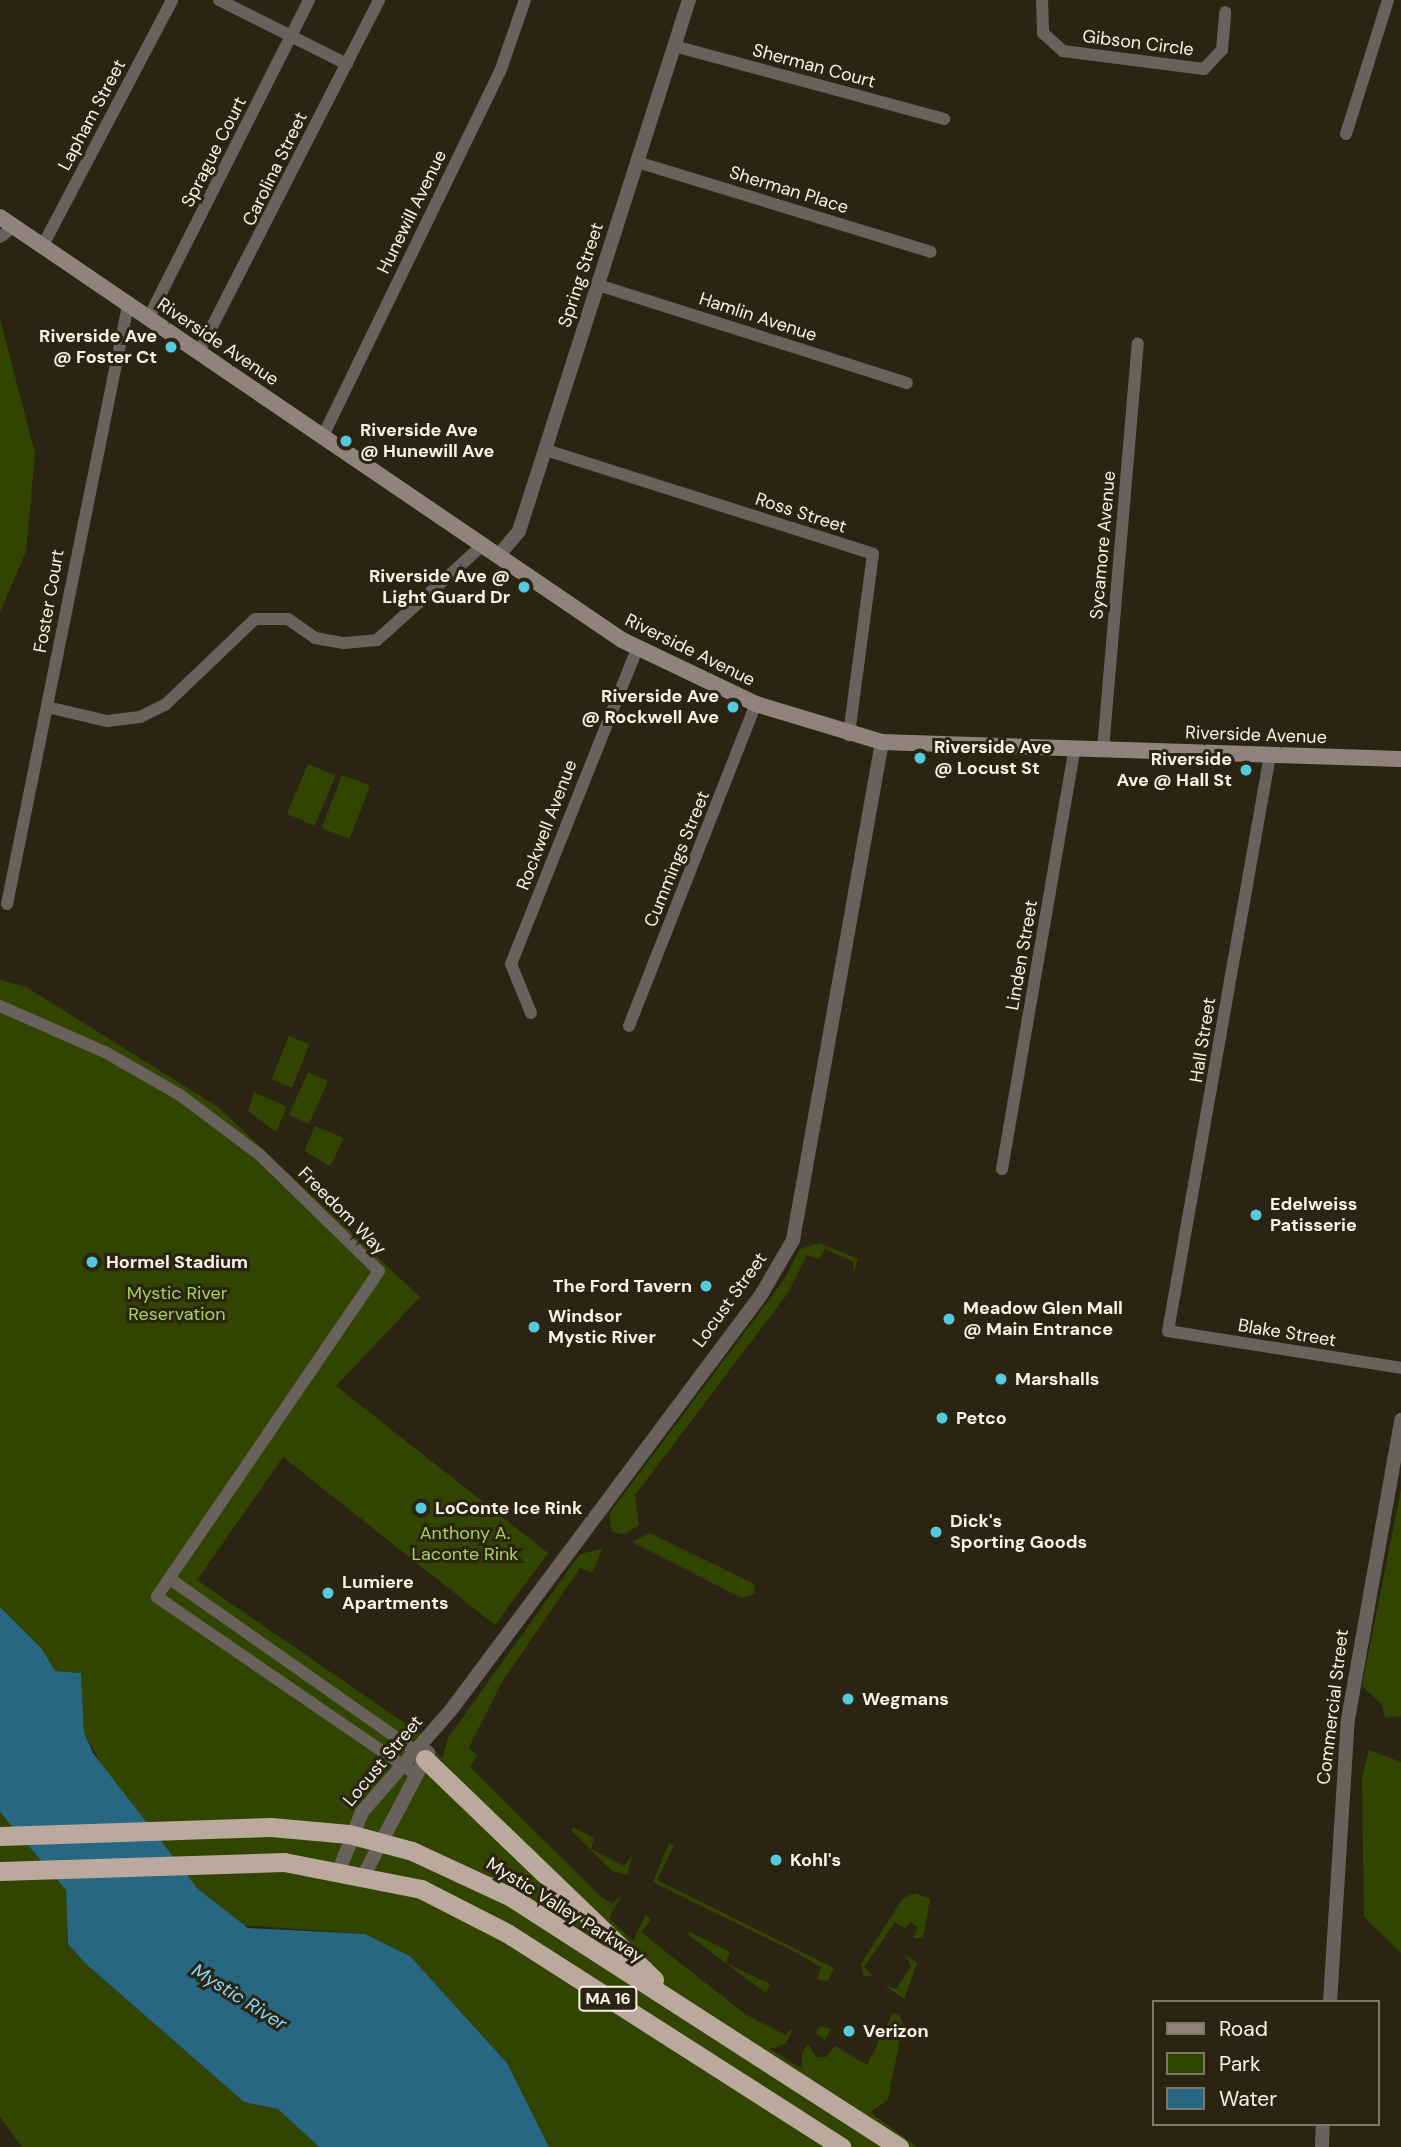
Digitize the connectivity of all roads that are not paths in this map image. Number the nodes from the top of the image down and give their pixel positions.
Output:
1 (172, 0) edge
2 (219, 0) edge
3 (309, 0) edge
4 (379, 0) edge
5 (525, 0) edge
6 (689, 0) edge
7 (1042, 0) edge
8 (1388, 0) edge
9 (1225, 12) dead end
10 (292, 36) junction
11 (674, 46) junction
12 (346, 64) junction
13 (944, 119) dead end
14 (1346, 134) dead end
15 (637, 162) junction
16 (0, 217) edge
17 (14, 227) junction
18 (0, 237) edge
19 (42, 247) junction
20 (931, 251) dead end
21 (598, 285) junction
22 (128, 305) junction
23 (148, 318) junction
24 (1138, 344) dead end
25 (199, 352) junction
26 (907, 383) dead end
27 (323, 436) junction
28 (546, 450) junction
29 (484, 544) junction
30 (499, 555) junction
31 (637, 649) junction
32 (756, 704) junction
33 (47, 707) junction
34 (849, 735) junction
35 (882, 742) junction
36 (1075, 748) junction
37 (1103, 749) junction
38 (1270, 755) junction
39 (1401, 759) edge
40 (7, 904) dead end
41 (0, 1006) edge
42 (531, 1013) dead end
43 (629, 1026) dead end
44 (1002, 1169) dead end
45 (1168, 1331) joint
46 (1401, 1368) edge
47 (1401, 1420) edge
48 (170, 1579) junction
49 (419, 1761) junction
50 (402, 1765) junction
51 (349, 1833) junction
52 (0, 1836) edge
53 (381, 1841) junction
54 (340, 1868) junction
55 (10, 1870) edge
56 (365, 1873) junction
57 (1330, 2000) edge
58 (709, 2029) junction
59 (1323, 2126) edge
60 (841, 2147) edge
61 (899, 2147) edge
62 (1322, 2147) edge

1 - 19 street, Lapham Street
2 - 10 street
3 - 10 street, Sprague Court
4 - 12 street, Carolina Street
5 - 27 street, Hunewill Avenue
6 - 11 street, Spring Street
7 - 9 street, Gibson Circle
8 - 14 street
10 - 12 street
10 - 23 street, Sprague Court
11 - 13 street, Sherman Court
11 - 15 street, Spring Street
12 - 25 street, Carolina Street
15 - 20 street, Sherman Place
15 - 21 street, Spring Street
16 - 17 main road, Riverside Avenue
17 - 18 street
17 - 19 main road, Riverside Avenue
19 - 22 main road, Riverside Avenue
21 - 26 street, Hamlin Avenue
21 - 28 street, Spring Street
22 - 23 main road, Riverside Avenue
22 - 33 street, Foster Court
23 - 25 main road, Riverside Avenue
24 - 37 street, Sycamore Avenue
25 - 27 main road, Riverside Avenue
27 - 29 main road, Riverside Avenue
28 - 30 street, Spring Street
28 - 34 street, Ross Street
29 - 30 main road, Riverside Avenue
29 - 33 street
30 - 31 main road, Riverside Avenue
31 - 32 main road, Riverside Avenue
31 - 42 street, Rockwell Avenue
32 - 34 main road, Riverside Avenue
32 - 43 street, Cummings Street
33 - 40 street, Foster Court
34 - 35 main road, Riverside Avenue
35 - 36 main road, Riverside Avenue
35 - 49 street, Locust Street
36 - 37 main road, Riverside Avenue
36 - 44 street, Linden Street
37 - 38 main road, Riverside Avenue
38 - 39 main road, Riverside Avenue
38 - 45 street, Hall Street
41 - 48 street, Freedom Way
45 - 46 street, Blake Street
47 - 57 street, Commercial Street
48 - 49 street
48 - 50 street, Freedom Way
49 - 50 street, Locust Street
49 - 53 street, Locust Street
49 - 58 highway
50 - 51 street, Locust Street
51 - 52 highway, Mystic Valley Parkway / MA 16
51 - 53 highway, Mystic Valley Parkway / MA 16
51 - 54 street, Locust Street
53 - 56 street, Locust Street
53 - 58 highway, Mystic Valley Parkway / MA 16
54 - 55 highway, MA 16
54 - 56 highway, MA 16
56 - 60 highway, MA 16
58 - 61 highway, Mystic Valley Parkway / MA 16
59 - 62 street

